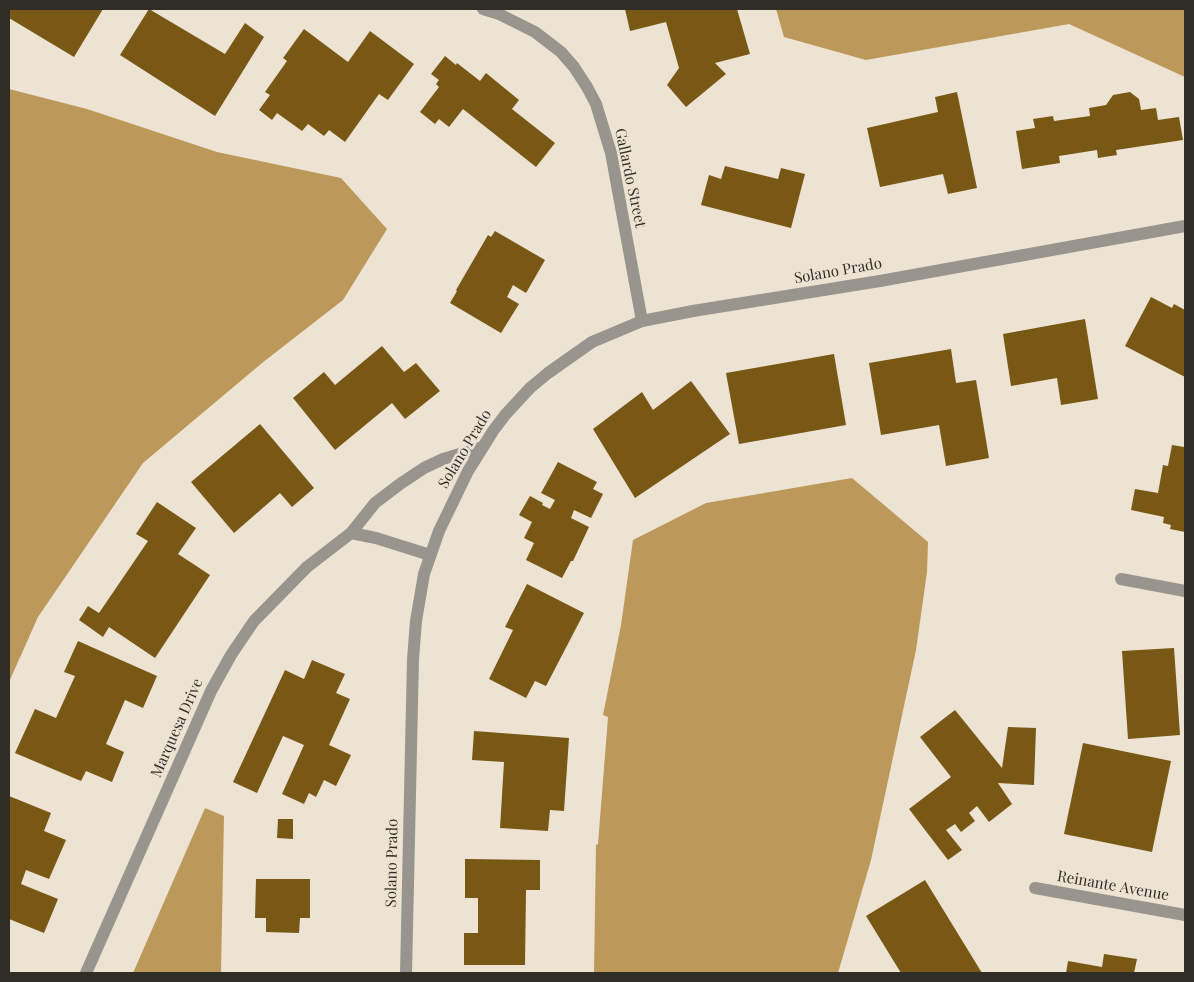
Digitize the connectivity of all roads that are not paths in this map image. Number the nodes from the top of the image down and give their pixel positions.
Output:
1 (483, 9) edge
2 (1185, 226) edge
3 (642, 321) junction
4 (483, 447) junction
5 (351, 533) junction
6 (430, 555) junction
7 (1121, 579) dead end
8 (1185, 591) edge
9 (1036, 888) dead end
10 (1185, 915) edge
11 (86, 973) edge
12 (406, 973) edge

1 - 3 street, Gallardo Street
2 - 3 street, Solano Prado
3 - 4 street, Solano Prado
4 - 5 street, Marquesa Drive
4 - 6 street, Solano Prado
5 - 6 street
5 - 11 street, Marquesa Drive
6 - 12 street, Solano Prado
7 - 8 street
9 - 10 street, Reinante Avenue

